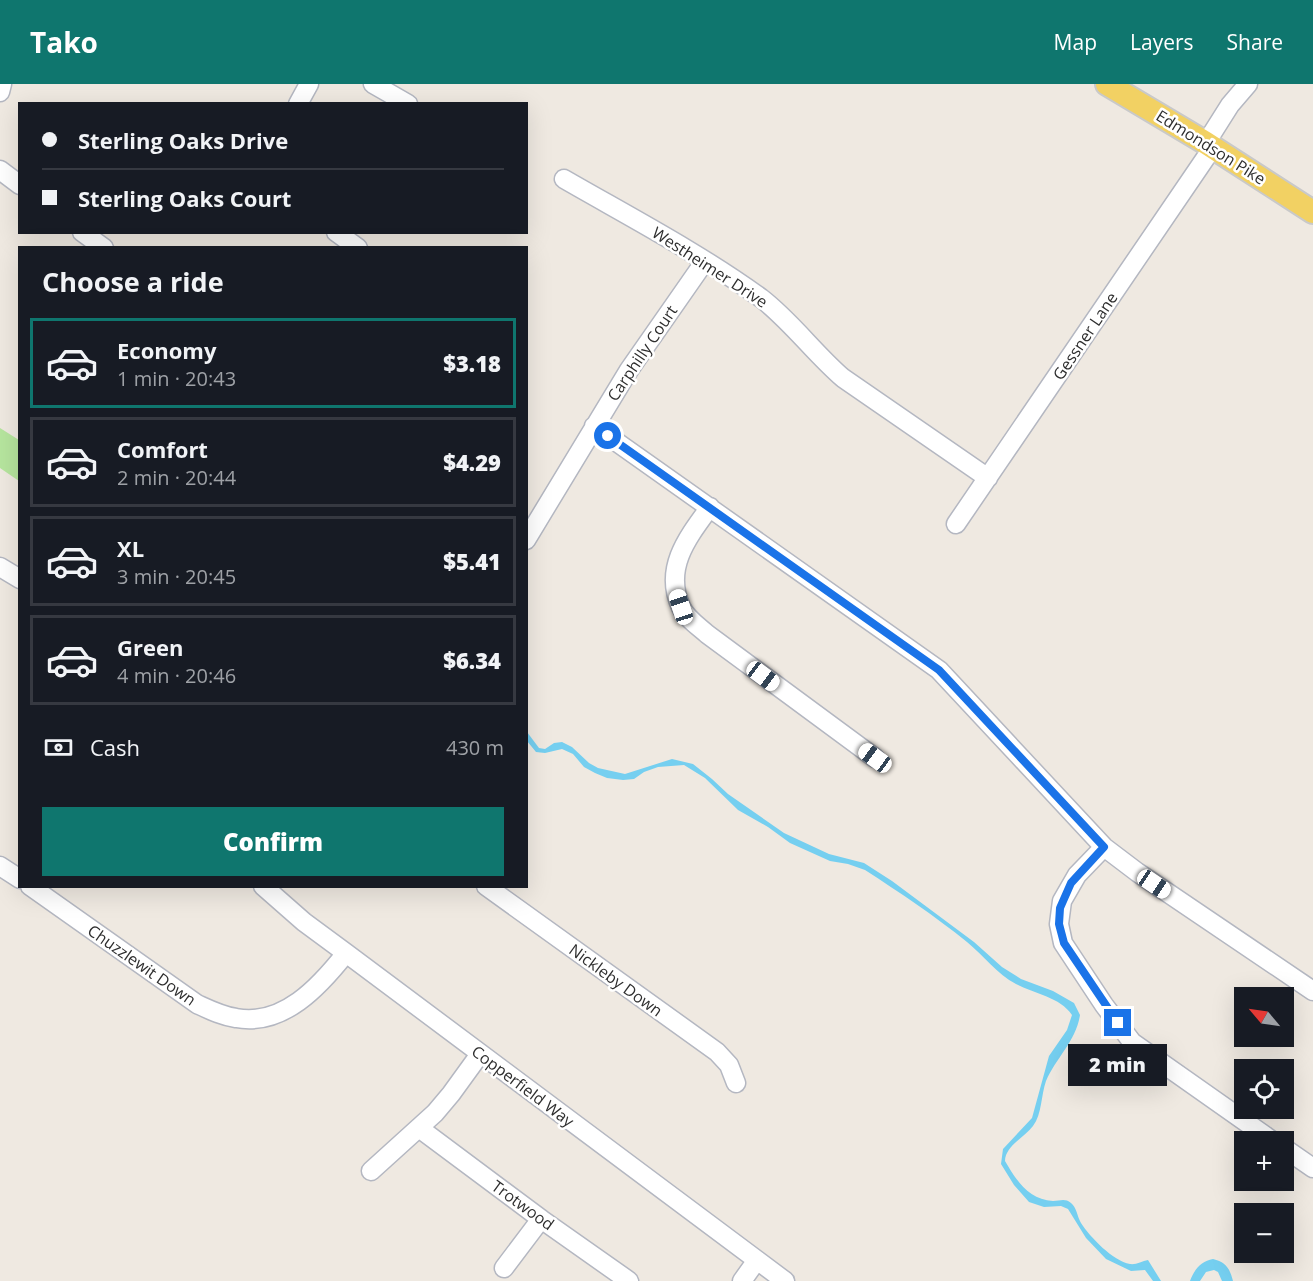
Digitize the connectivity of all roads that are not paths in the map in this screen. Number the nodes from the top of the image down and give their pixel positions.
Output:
1 (2, 84) edge
2 (309, 84) edge
3 (373, 84) edge
4 (1107, 84) edge
5 (1248, 84) edge
6 (0, 92) edge
7 (299, 102) edge
8 (404, 102) edge
9 (1210, 145) junction
10 (0, 170) edge
11 (564, 179) dead end
12 (18, 184) edge
13 (1313, 212) edge
14 (85, 234) edge
15 (339, 234) edge
16 (101, 246) edge
17 (355, 246) edge
18 (705, 261) junction
19 (594, 426) junction
20 (988, 478) junction
21 (710, 507) junction
22 (956, 524) dead end
23 (528, 537) edge
24 (0, 567) edge
25 (18, 578) edge
26 (875, 758) dead end
27 (1104, 847) junction
28 (0, 866) edge
29 (18, 878) edge
30 (33, 888) edge
31 (265, 888) edge
32 (489, 888) edge
33 (346, 953) junction
34 (1313, 991) edge
35 (480, 1054) junction
36 (736, 1083) dead end
37 (419, 1128) junction
38 (1258, 1131) edge
39 (1294, 1155) edge
40 (1313, 1168) edge
41 (371, 1171) dead end
42 (541, 1219) junction
43 (757, 1260) junction
44 (504, 1268) dead end
45 (629, 1281) edge
46 (742, 1281) edge
47 (785, 1281) edge

1 - 6 street
2 - 7 street
3 - 8 street
4 - 9 main road, Edmondson Pike
5 - 9 street, Gessner Lane
9 - 13 main road, Edmondson Pike
9 - 20 street, Gessner Lane
10 - 12 street
11 - 18 street, Westheimer Drive
14 - 16 street
15 - 17 street
18 - 19 street, Carphilly Court
18 - 20 street, Westheimer Drive
19 - 21 street
19 - 23 street, Carphilly Court
20 - 22 street, Gessner Lane
21 - 26 street
21 - 27 street
24 - 25 street
27 - 34 street
27 - 38 street
28 - 29 street
30 - 33 street, Chuzzlewit Down
31 - 33 street, Copperfield Way
32 - 36 street, Nickleby Down
33 - 35 street, Copperfield Way
35 - 37 street
35 - 43 street, Copperfield Way
37 - 41 street
37 - 42 street, Trotwood
39 - 40 street
42 - 44 street
42 - 45 street, Trotwood
43 - 46 street
43 - 47 street, Copperfield Way

